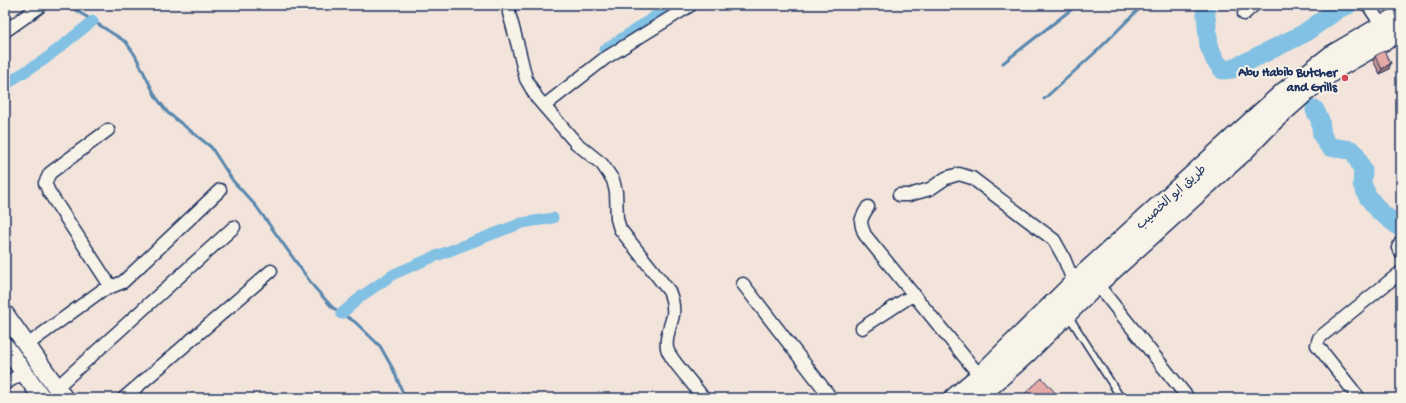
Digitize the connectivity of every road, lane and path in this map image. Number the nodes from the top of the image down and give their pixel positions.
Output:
1 (509, 5) edge
2 (691, 5) edge
3 (1254, 5) edge
4 (1368, 6) edge
5 (39, 7) dead end
6 (1244, 14) dead end
7 (1401, 14) edge
8 (1382, 26) junction
9 (5, 31) edge
10 (1401, 31) edge
11 (544, 106) junction
12 (108, 130) dead end
13 (1237, 147) junction
14 (220, 190) dead end
15 (899, 195) dead end
16 (868, 207) dead end
17 (234, 227) dead end
18 (1401, 242) edge
19 (1401, 252) edge
20 (271, 271) dead end
21 (1401, 272) edge
22 (1074, 283) junction
23 (743, 284) dead end
24 (1097, 284) junction
25 (111, 287) junction
26 (914, 294) junction
27 (5, 314) edge
28 (1067, 314) junction
29 (862, 328) dead end
30 (27, 345) junction
31 (5, 346) edge
32 (24, 372) junction
33 (980, 376) junction
34 (5, 384) edge
35 (61, 393) edge
36 (42, 398) edge
37 (124, 398) edge
38 (703, 398) edge
39 (831, 398) edge
40 (954, 398) edge
41 (977, 398) edge
42 (1121, 398) edge
43 (1188, 398) edge
44 (1359, 398) edge

1 - 11 street
2 - 11 street
3 - 6 street
4 - 8 street
5 - 9 street
7 - 8 main road, طريق ابو الخصيب
8 - 13 main road, طريق ابو الخصيب
10 - 13 main road, طريق ابو الخصيب
11 - 38 street
12 - 25 street
13 - 22 main road, طريق ابو الخصيب
13 - 24 main road, طريق ابو الخصيب
14 - 25 street
15 - 22 street
16 - 26 street
17 - 35 street
18 - 19 street
20 - 37 street
21 - 44 street
22 - 33 main road, طريق ابو الخصيب
23 - 39 street
24 - 28 main road, طريق ابو الخصيب
24 - 43 street
25 - 30 street
26 - 29 street
26 - 33 street
27 - 30 main road
28 - 41 main road, طريق ابو الخصيب
28 - 42 lane
30 - 35 main road
31 - 32 main road
32 - 34 street
32 - 36 main road
33 - 40 main road, طريق ابو الخصيب

